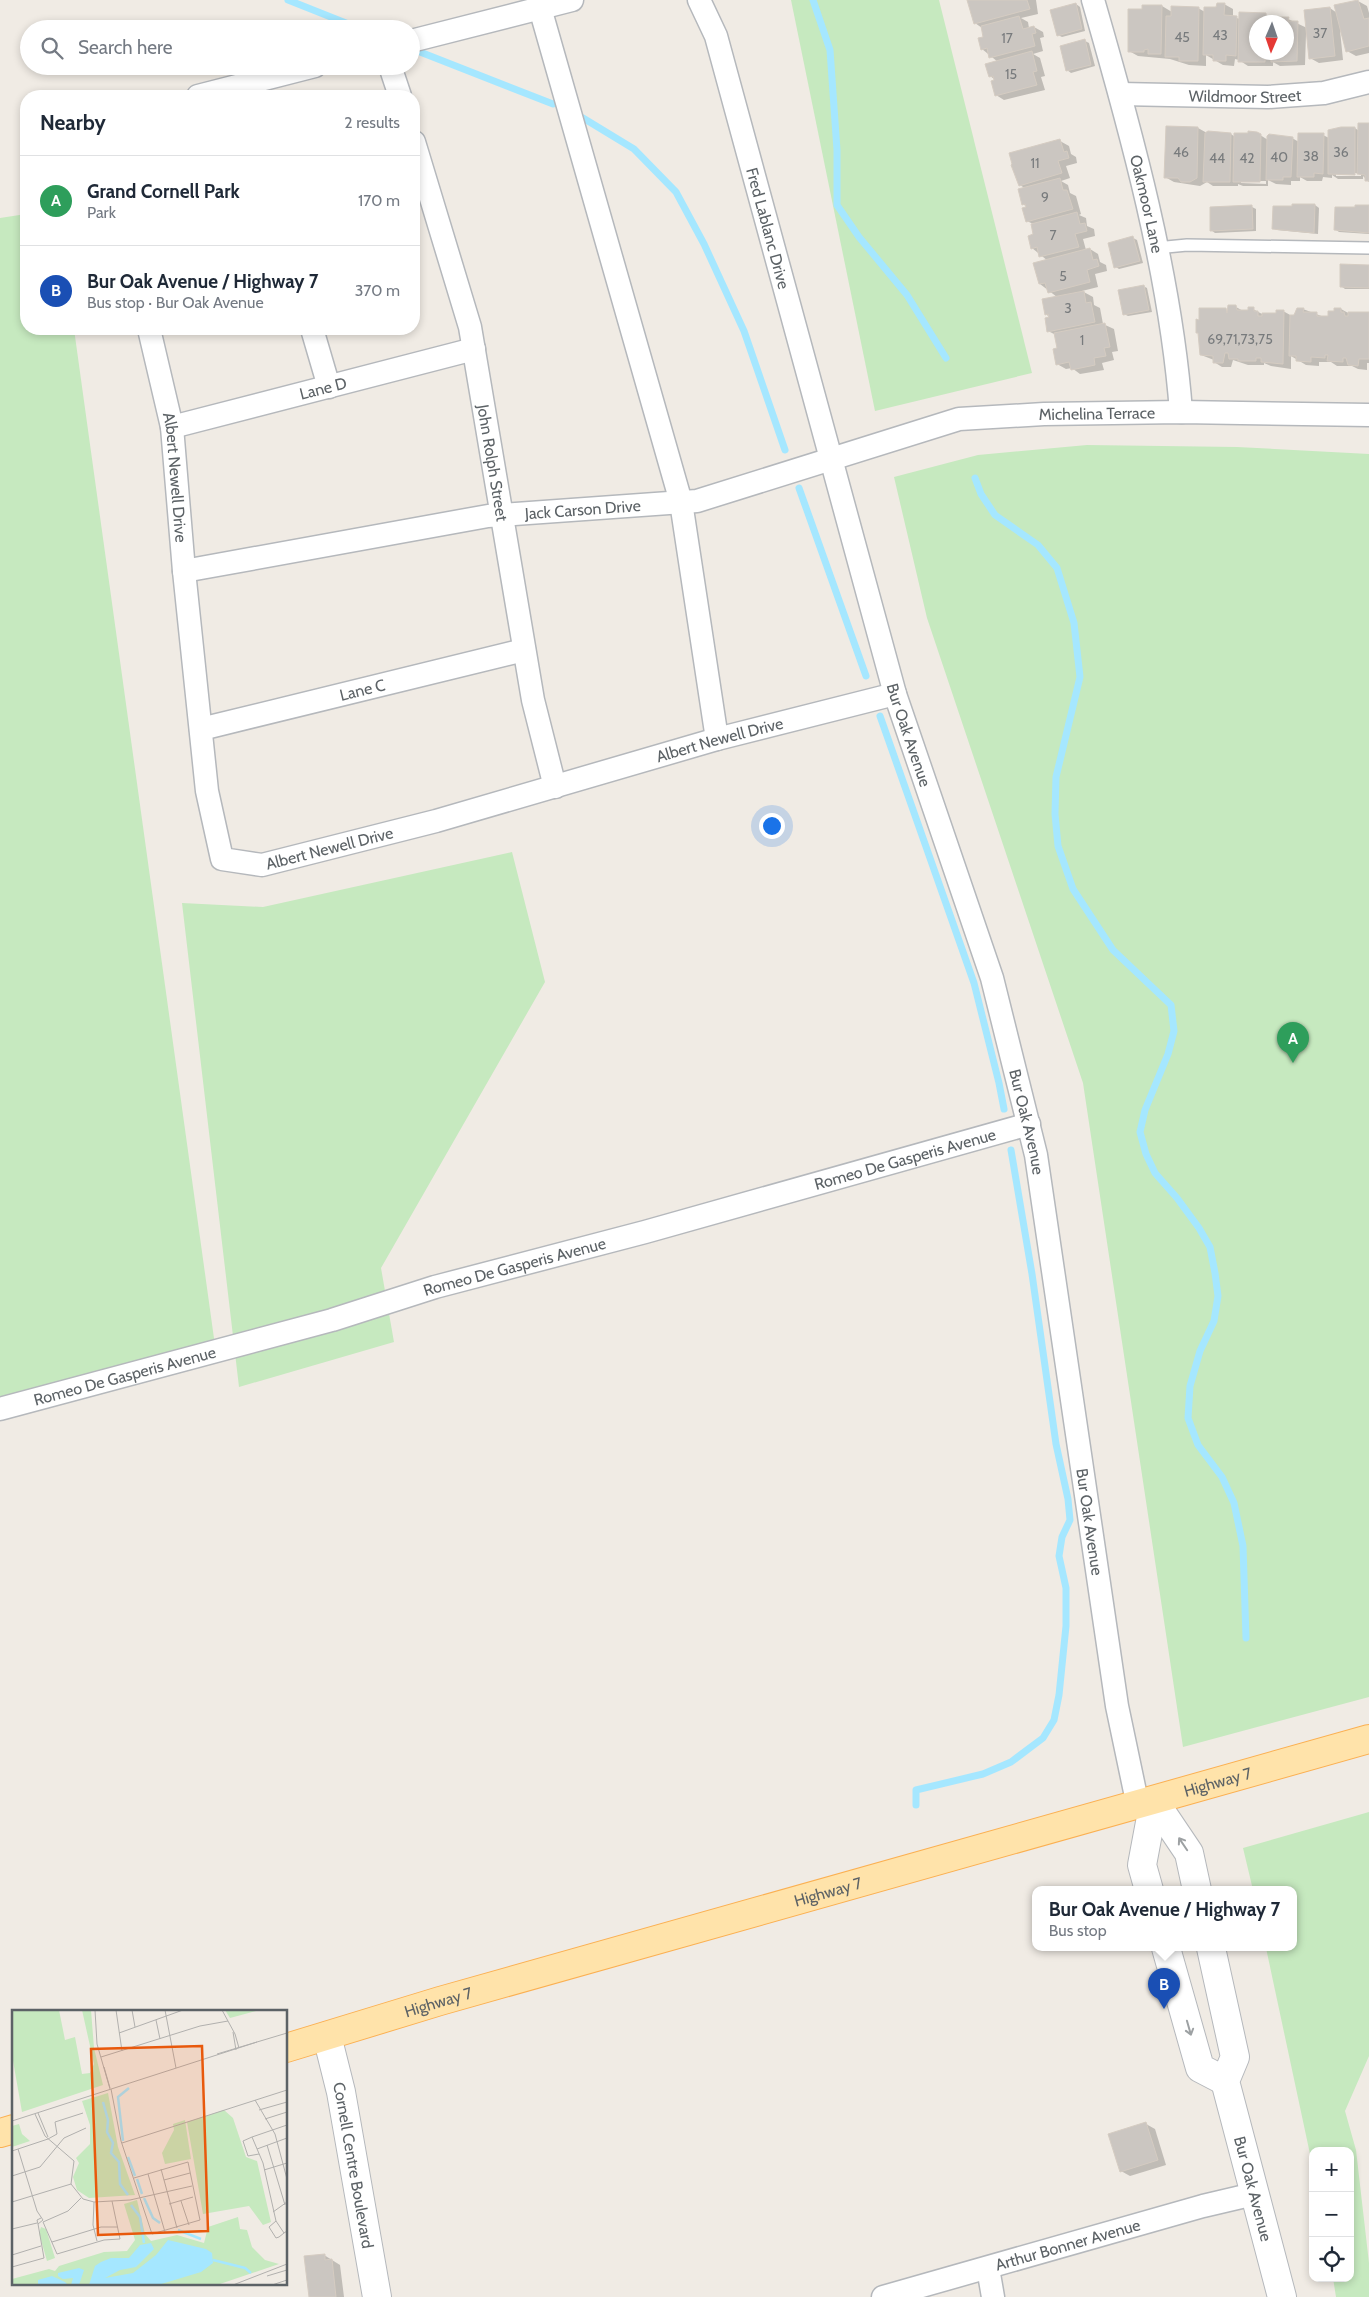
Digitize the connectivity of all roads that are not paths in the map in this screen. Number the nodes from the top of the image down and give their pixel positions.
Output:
1 (572, 0) edge
2 (699, 0) edge
3 (1093, 0) edge
4 (540, 8) junction
5 (420, 39) edge
6 (288, 75) edge
7 (393, 75) edge
8 (1369, 82) edge
9 (244, 90) edge
10 (398, 90) edge
11 (1120, 94) junction
12 (420, 162) edge
13 (1156, 248) junction
14 (1369, 248) edge
15 (150, 335) edge
16 (314, 335) edge
17 (474, 349) junction
18 (329, 387) junction
19 (1181, 412) junction
20 (1369, 415) edge
21 (172, 426) junction
22 (831, 459) junction
23 (681, 502) junction
24 (501, 515) junction
25 (184, 571) junction
26 (524, 650) junction
27 (895, 694) junction
28 (200, 729) junction
29 (717, 739) junction
30 (555, 787) junction
31 (1028, 1124) junction
32 (0, 1408) edge
33 (1369, 1739) edge
34 (1146, 1803) junction
35 (1148, 1886) edge
36 (1196, 1886) edge
37 (1167, 1951) edge
38 (1211, 1951) edge
39 (327, 2036) junction
40 (288, 2047) edge
41 (1225, 2081) junction
42 (1254, 2194) junction
43 (988, 2268) junction
44 (377, 2297) edge
45 (882, 2297) edge
46 (993, 2297) edge
47 (1282, 2297) edge

1 - 4 street
2 - 22 street, Fred Lablanc Drive
3 - 11 street, Oakmoor Lane
4 - 5 street
4 - 23 street
6 - 9 street
7 - 10 street
8 - 11 street, Wildmoor Street
11 - 13 street, Oakmoor Lane
12 - 17 street, John Rolph Street
13 - 14 lane
13 - 19 street, Oakmoor Lane
15 - 21 street, Albert Newell Drive
16 - 18 street
17 - 18 street, Lane D
17 - 24 street, John Rolph Street
18 - 21 street, Lane D
19 - 20 street, Michelina Terrace
19 - 22 street, Michelina Terrace
21 - 25 street, Albert Newell Drive
22 - 23 street, Jack Carson Drive
22 - 27 street, Bur Oak Avenue
23 - 24 street, Jack Carson Drive
23 - 29 street
24 - 25 street, Jack Carson Drive
24 - 26 street, John Rolph Street
25 - 28 street, Albert Newell Drive
26 - 28 street, Lane C
26 - 30 street, John Rolph Street
27 - 29 street, Albert Newell Drive
27 - 31 street, Bur Oak Avenue
28 - 30 street, Albert Newell Drive
29 - 30 street, Albert Newell Drive
31 - 32 street, Romeo De Gasperis Avenue
31 - 34 street, Bur Oak Avenue
33 - 34 main road, Highway 7
34 - 35 street, Bur Oak Avenue
36 -> 34 street, Bur Oak Avenue
34 - 39 main road, Highway 7
37 -> 41 street
38 - 41 street
39 - 40 main road, Highway 7
39 - 44 street, Cornell Centre Boulevard
41 - 42 street, Bur Oak Avenue
42 - 43 street, Arthur Bonner Avenue
42 - 47 street, Bur Oak Avenue
43 - 45 street, Arthur Bonner Avenue
43 - 46 street

